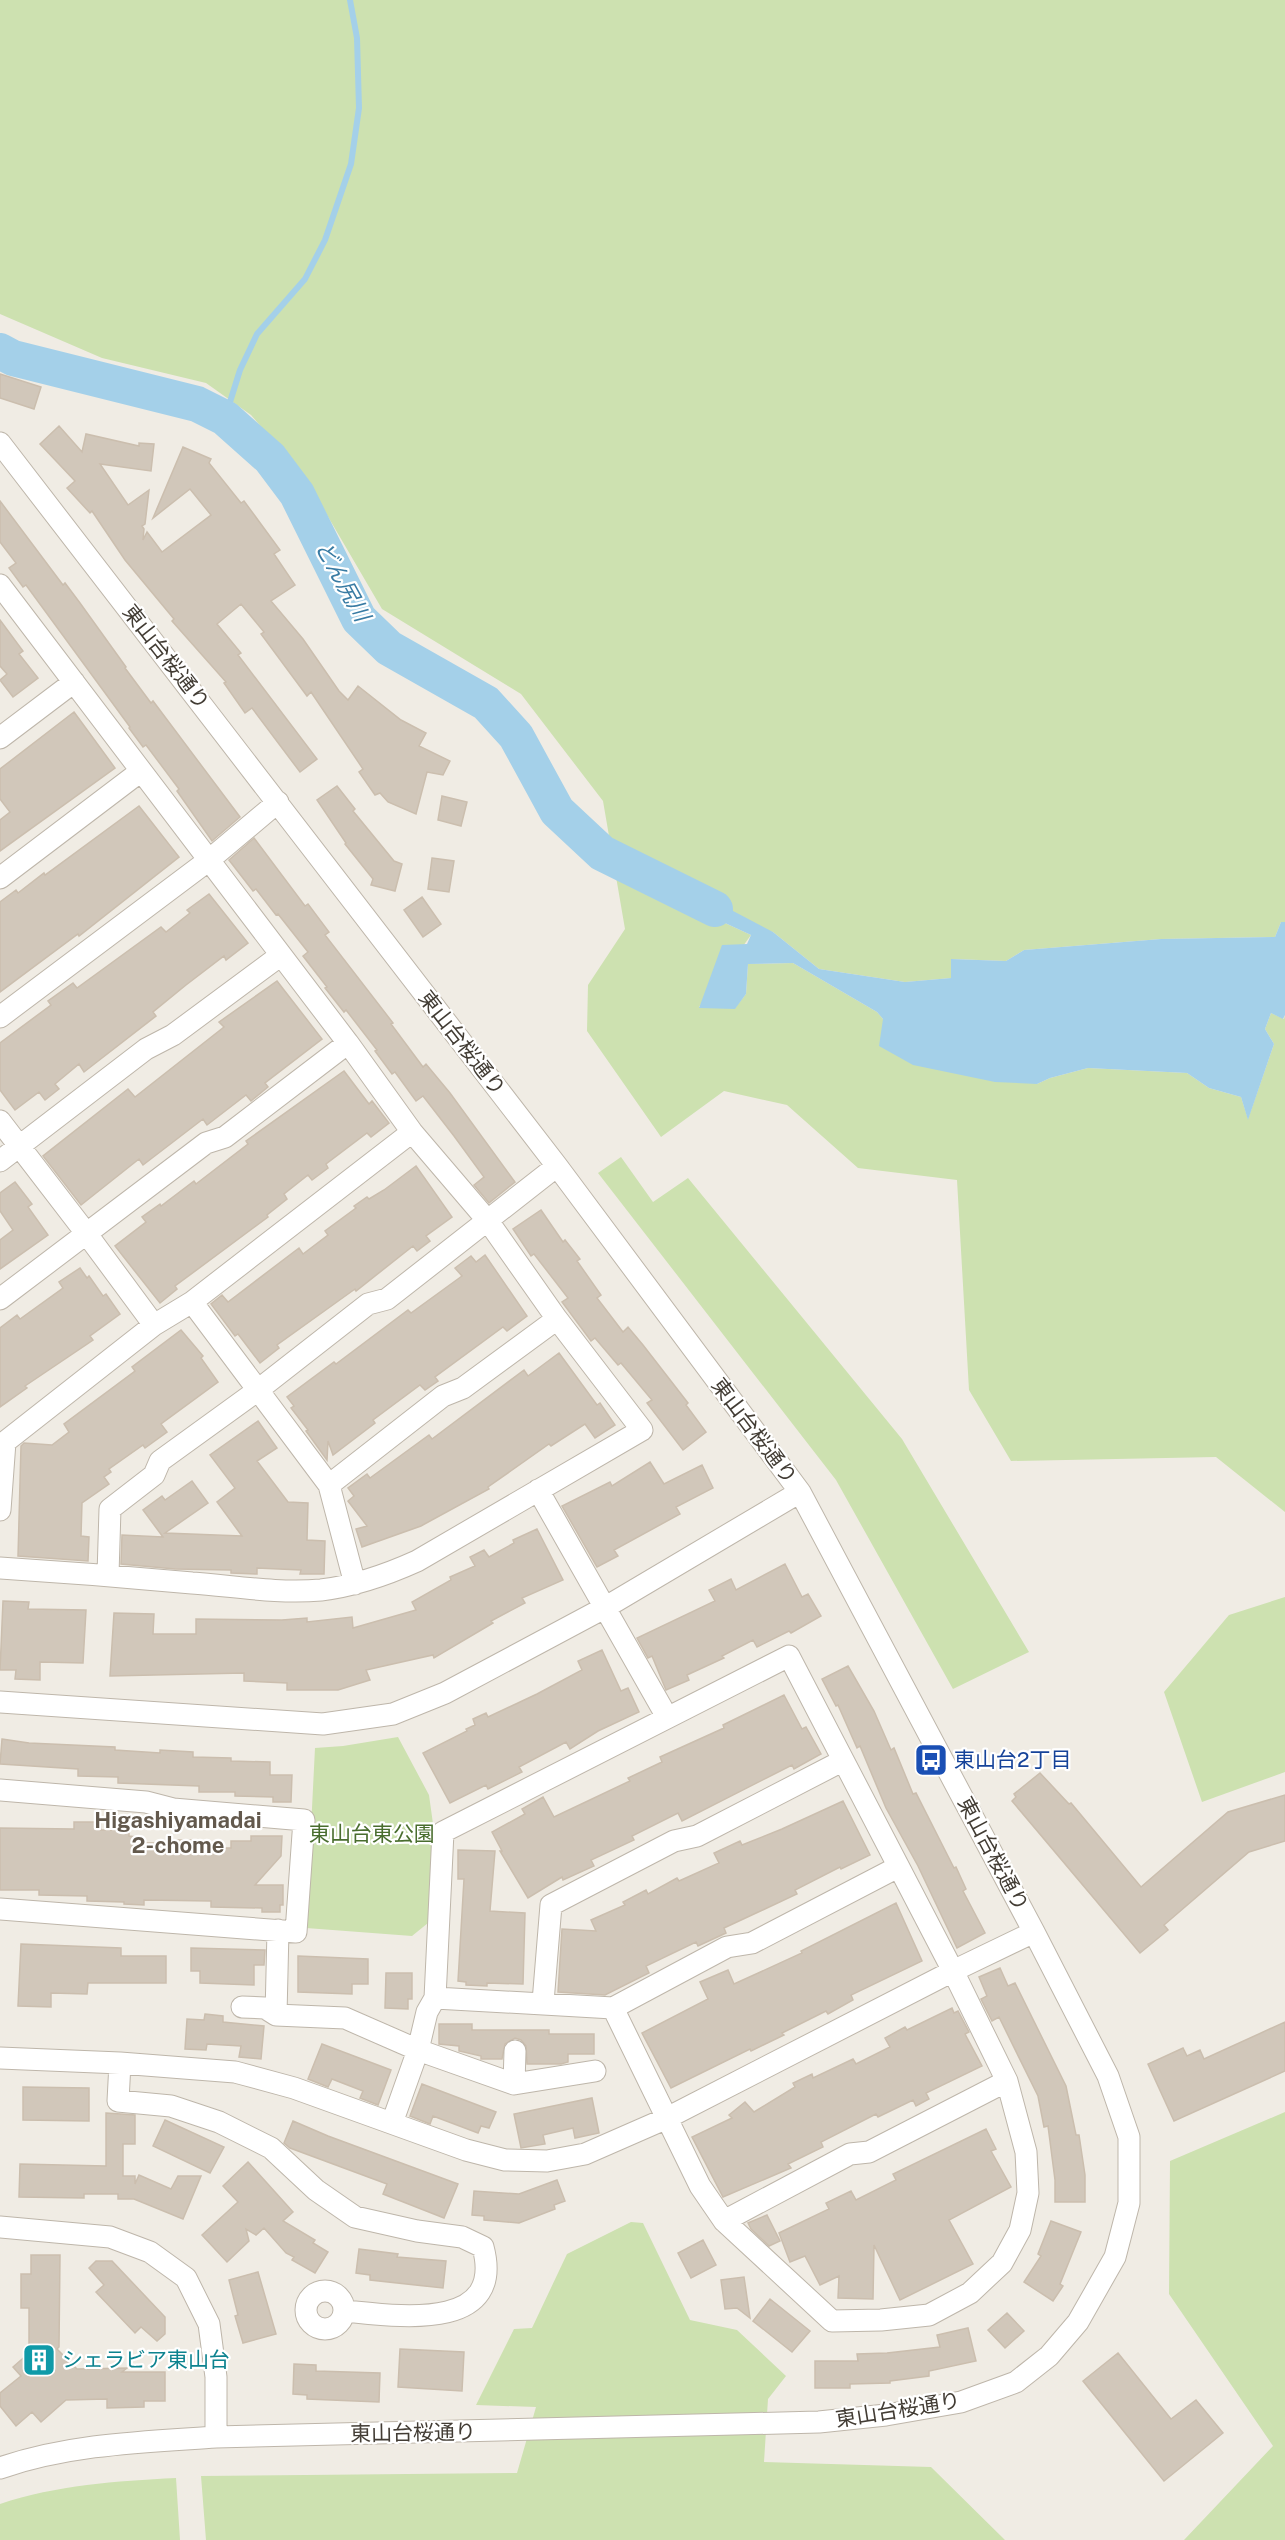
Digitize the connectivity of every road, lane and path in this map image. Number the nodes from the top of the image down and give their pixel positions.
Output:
1 (1, 446) edge
2 (2, 592) edge
3 (74, 682) junction
4 (0, 738) edge
5 (141, 771) junction
6 (278, 802) junction
7 (209, 860) junction
8 (0, 878) edge
9 (281, 955) junction
10 (0, 1017) edge
11 (348, 1043) junction
12 (0, 1121) edge
13 (412, 1132) junction
14 (20, 1147) junction
15 (0, 1161) edge
16 (557, 1166) junction
17 (488, 1221) junction
18 (86, 1233) junction
19 (0, 1299) edge
20 (192, 1302) junction
21 (556, 1319) junction
22 (154, 1325) junction
23 (258, 1390) junction
24 (329, 1485) junction
25 (538, 1490) junction
26 (800, 1492) junction
27 (0, 1510) edge
28 (0, 1568) edge
29 (108, 1575) junction
30 (356, 1584) junction
31 (606, 1607) junction
32 (0, 1702) edge
33 (667, 1717) junction
34 (842, 1761) junction
35 (0, 1790) edge
36 (898, 1867) junction
37 (0, 1909) edge
38 (278, 1930) junction
39 (1034, 1932) junction
40 (953, 1971) junction
41 (435, 1998) junction
42 (543, 2002) junction
43 (242, 2007) dead end
44 (613, 2008) junction
45 (276, 2015) junction
46 (418, 2050) junction
47 (515, 2051) dead end
48 (0, 2058) edge
49 (120, 2062) junction
50 (595, 2071) dead end
51 (1007, 2081) junction
52 (514, 2084) junction
53 (665, 2119) junction
54 (392, 2123) junction
55 (723, 2221) junction
56 (0, 2227) edge
57 (345, 2311) dead end
58 (216, 2437) junction
59 (0, 2468) edge

1 - 6 street, 東山台桜通り
2 - 3 street
3 - 4 street
3 - 5 street
5 - 7 street
5 - 8 street
6 - 7 street
6 - 16 street, 東山台桜通り
7 - 9 street
7 - 10 street
9 - 11 street
9 - 14 street
11 - 13 street
11 - 18 street
12 - 14 street
13 - 17 street
13 - 20 street
14 - 15 street
14 - 18 street
16 - 17 street
16 - 26 street, 東山台桜通り
17 - 21 street
17 - 23 street
18 - 19 street
18 - 22 street
20 - 22 street
20 - 23 street
21 - 24 street
21 - 25 street
22 - 27 street
23 - 24 street
23 - 29 street
24 - 30 street
25 - 30 street
25 - 31 street
26 - 31 street
26 - 39 street, 東山台桜通り
28 - 29 street
29 - 30 street
31 - 32 street
31 - 33 street
33 - 34 street
33 - 41 street
34 - 36 street
34 - 42 street
35 - 38 street
36 - 40 street
36 - 44 street
37 - 38 street
38 - 45 street
39 - 40 street
39 - 58 street, 東山台桜通り
40 - 51 street
40 - 53 street
41 - 42 street
41 - 46 street
42 - 44 street
43 - 45 street
44 - 53 street
45 - 46 street
46 - 52 street
46 - 54 street
47 - 52 street
48 - 49 street
49 - 54 street
49 - 57 street
50 - 52 street
51 - 55 street
51 - 55 street
53 - 54 street
53 - 55 street
56 - 58 street
58 - 59 street, 東山台桜通り

